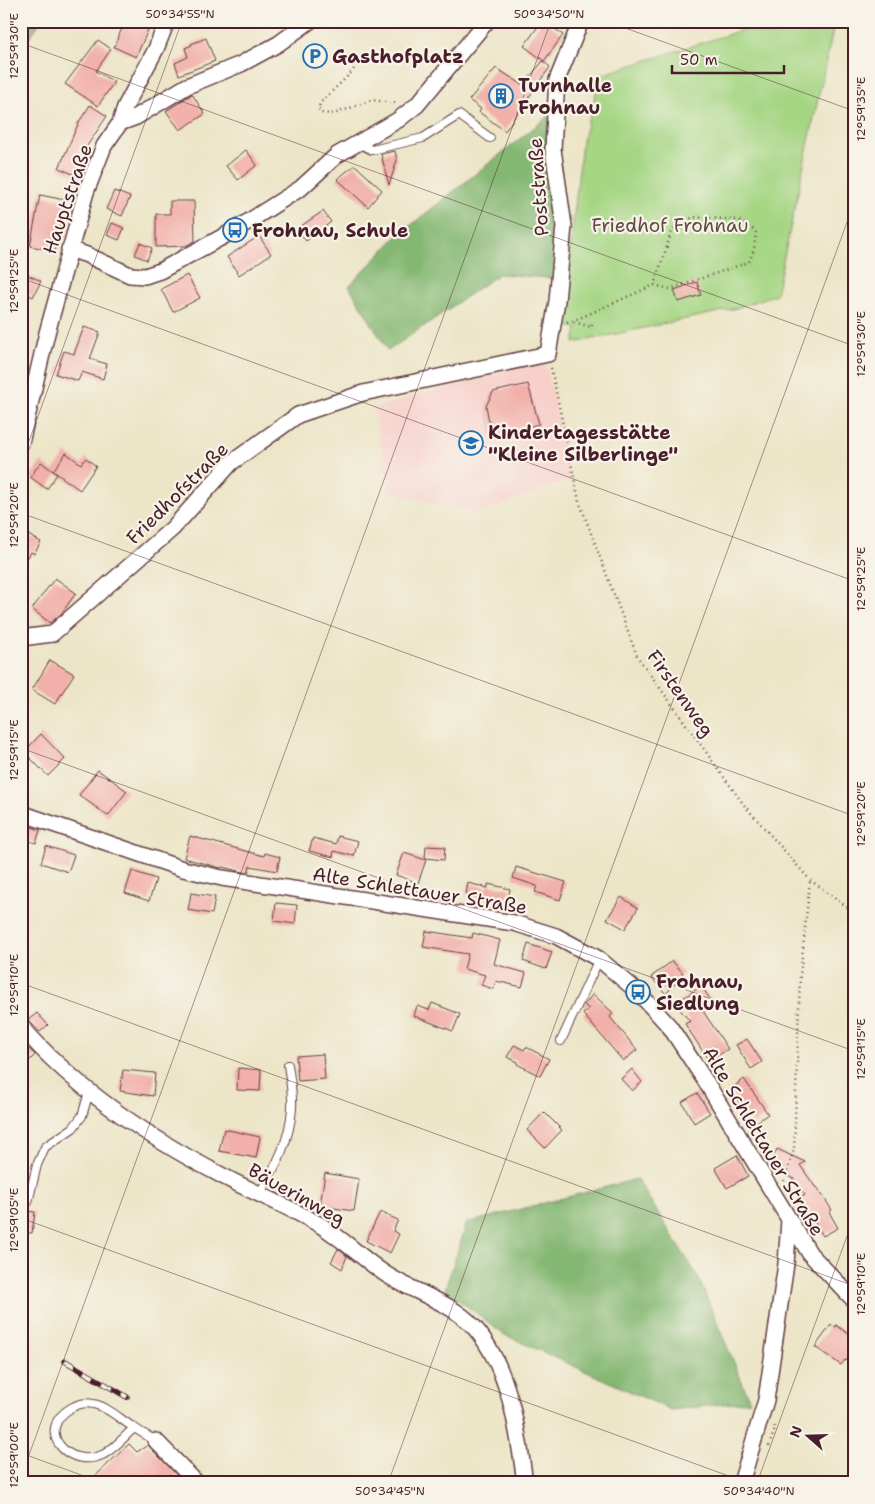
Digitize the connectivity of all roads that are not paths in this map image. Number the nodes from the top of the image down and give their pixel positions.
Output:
1 (167, 21) edge
2 (310, 21) edge
3 (487, 21) edge
4 (581, 21) edge
5 (120, 123) junction
6 (490, 138) dead end
7 (358, 143) junction
8 (69, 249) junction
9 (548, 354) joint
10 (24, 416) edge
11 (21, 443) edge
12 (21, 638) edge
13 (21, 813) edge
14 (599, 959) junction
15 (21, 1026) edge
16 (561, 1040) dead end
17 (288, 1065) dead end
18 (89, 1092) junction
19 (259, 1194) junction
20 (28, 1202) dead end
21 (788, 1220) junction
22 (810, 1254) junction
23 (786, 1264) junction
24 (854, 1300) edge
25 (134, 1428) junction
26 (156, 1440) joint
27 (197, 1483) edge
28 (525, 1483) edge
29 (741, 1483) edge

1 - 5 street, Hauptstraße
2 - 5 street
3 - 7 street
4 - 9 street, Poststraße
5 - 8 street, Hauptstraße
6 - 7 lane
7 - 8 street
8 - 10 street, Hauptstraße
9 - 12 street, Friedhofstraße
10 - 11 street, Hauptstraße
13 - 14 street, Alte Schlettauer Straße
14 - 16 lane
14 - 21 street, Alte Schlettauer Straße
15 - 18 street, Bäuerinweg
17 - 19 lane
18 - 19 street, Bäuerinweg
18 - 20 lane
19 - 28 street, Bäuerinweg
21 - 22 street, Alte Schlettauer Straße
21 - 23 street
22 - 23 street
22 - 24 street, Alte Schlettauer Straße
23 - 29 street
25 - 25 lane
25 - 26 lane
26 - 27 street

